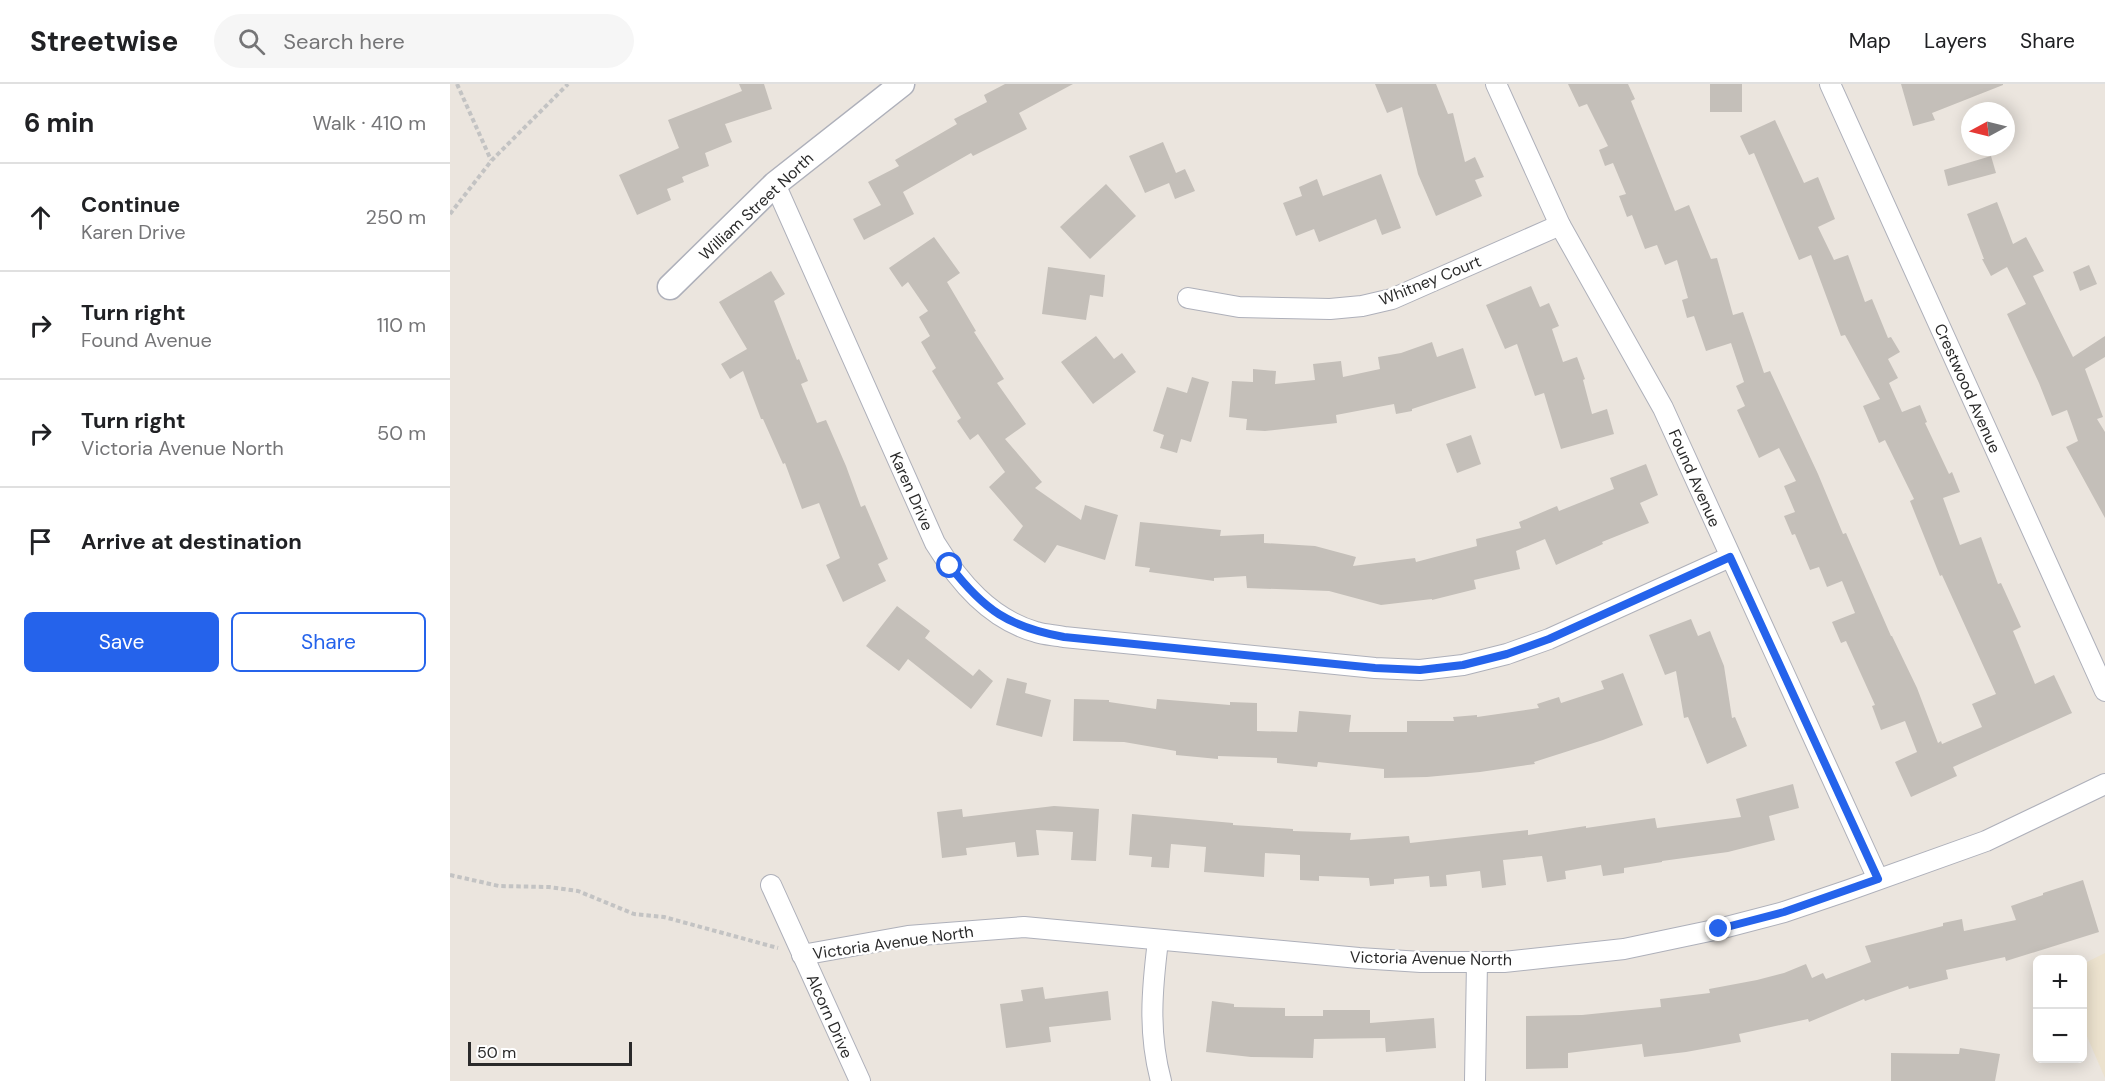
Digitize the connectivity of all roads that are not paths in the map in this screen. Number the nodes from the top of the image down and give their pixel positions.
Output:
1 (902, 84) edge
2 (1496, 84) edge
3 (1830, 84) edge
4 (775, 184) junction
5 (1560, 225) junction
6 (670, 287) dead end
7 (1188, 298) dead end
8 (1730, 557) junction
9 (2105, 691) edge
10 (2105, 784) edge
11 (1878, 879) junction
12 (771, 885) dead end
13 (1158, 941) junction
14 (802, 955) junction
15 (1477, 962) junction
16 (860, 1081) edge
17 (1161, 1081) edge
18 (1475, 1081) edge

1 - 4 street, William Street North
2 - 5 street, Found Avenue
3 - 9 street, Crestwood Avenue
4 - 6 street, William Street North
4 - 8 street, Karen Drive
5 - 7 street, Whitney Court
5 - 8 street, Found Avenue
8 - 11 street, Found Avenue
10 - 11 street, Victoria Avenue North
11 - 15 street, Victoria Avenue North
12 - 14 street, Alcorn Drive
13 - 14 street, Victoria Avenue North
13 - 15 street, Victoria Avenue North
13 - 17 street
14 - 16 street, Alcorn Drive
15 - 18 street

